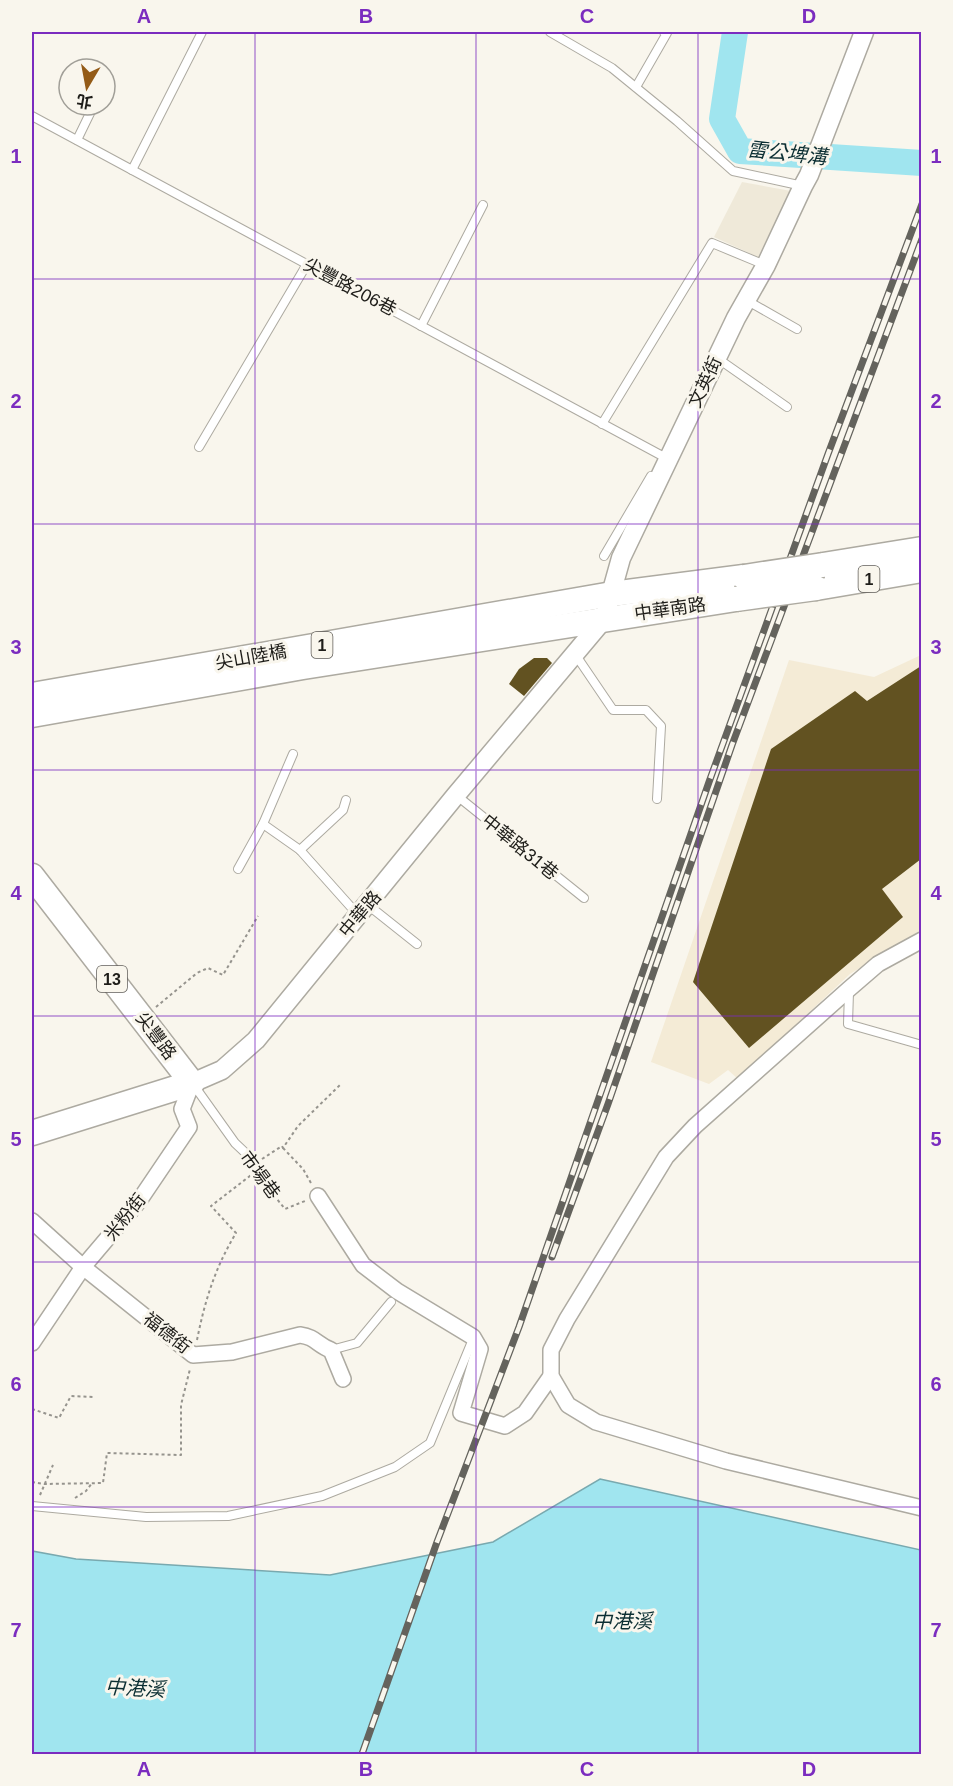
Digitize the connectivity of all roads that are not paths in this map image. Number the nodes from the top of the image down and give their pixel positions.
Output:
1 (202, 32) edge
2 (550, 32) edge
3 (664, 32) edge
4 (864, 32) edge
5 (636, 87) junction
6 (32, 116) edge
7 (88, 117) edge
8 (77, 140) junction
9 (132, 170) junction
10 (806, 180) junction
11 (483, 205) dead end
12 (307, 264) junction
13 (766, 265) junction
14 (746, 300) junction
15 (421, 326) junction
16 (797, 329) dead end
17 (716, 358) junction
18 (787, 407) dead end
19 (602, 424) junction
20 (199, 447) dead end
21 (668, 459) junction
22 (921, 549) edge
23 (604, 556) dead end
24 (921, 570) edge
25 (740, 588) junction
26 (612, 594) junction
27 (604, 619) junction
28 (574, 653) junction
29 (32, 695) edge
30 (32, 715) edge
31 (293, 754) dead end
32 (456, 795) junction
33 (657, 799) dead end
34 (346, 800) dead end
35 (263, 824) junction
36 (300, 850) junction
37 (238, 869) dead end
38 (32, 876) edge
39 (584, 898) dead end
40 (363, 911) junction
41 (921, 940) edge
42 (417, 944) dead end
43 (849, 989) junction
44 (921, 1046) edge
45 (192, 1083) junction
46 (32, 1133) edge
47 (253, 1160) road end
48 (318, 1196) road end
49 (32, 1221) edge
50 (83, 1267) junction
51 (391, 1302) dead end
52 (473, 1337) junction
53 (32, 1343) edge
54 (331, 1350) junction
55 (551, 1376) junction
56 (343, 1379) dead end
57 (33, 1506) edge
58 (921, 1508) edge

1 - 9 lane
2 - 5 lane
3 - 5 lane
4 - 10 street, 文英街
5 - 10 lane
6 - 8 lane, 尖豐路206巷
7 - 8 lane
8 - 9 lane, 尖豐路206巷
9 - 12 lane, 尖豐路206巷
10 - 13 street, 文英街
11 - 15 lane
12 - 15 lane, 尖豐路206巷
12 - 20 lane
13 - 14 street, 文英街
13 - 19 lane
14 - 16 lane
14 - 17 street, 文英街
15 - 19 lane, 尖豐路206巷
17 - 18 lane
17 - 21 street, 文英街
19 - 21 lane, 尖豐路206巷
21 - 23 lane
21 - 26 street, 文英街
22 - 25 main road, 1, bridge
24 - 25 main road, 1, bridge
25 - 26 main road, 中華南路 / 1
25 - 27 main road, 中華南路 / 1
26 - 27 street, 中華路
26 - 29 main road, 尖山陸橋 / 1
27 - 28 street, 中華路
27 - 30 main road, 尖山陸橋 / 1
28 - 32 street, 中華路
28 - 33 lane
31 - 35 lane
32 - 39 lane, 中華路31巷
32 - 40 street, 中華路
34 - 36 lane
35 - 36 lane
35 - 37 lane
36 - 40 lane
38 - 45 main road, 尖豐路 / 13
40 - 42 lane
40 - 45 street, 中華路
41 - 43 street
43 - 44 lane
43 - 55 street
45 - 46 main road, 中華路
45 - 47 lane, 市場巷
45 - 50 street, 米粉街
48 - 52 street
49 - 50 street, 福德街
50 - 53 street, 米粉街
50 - 54 street, 福德街
51 - 54 lane
52 - 55 street
52 - 57 lane
54 - 56 street
55 - 58 street

